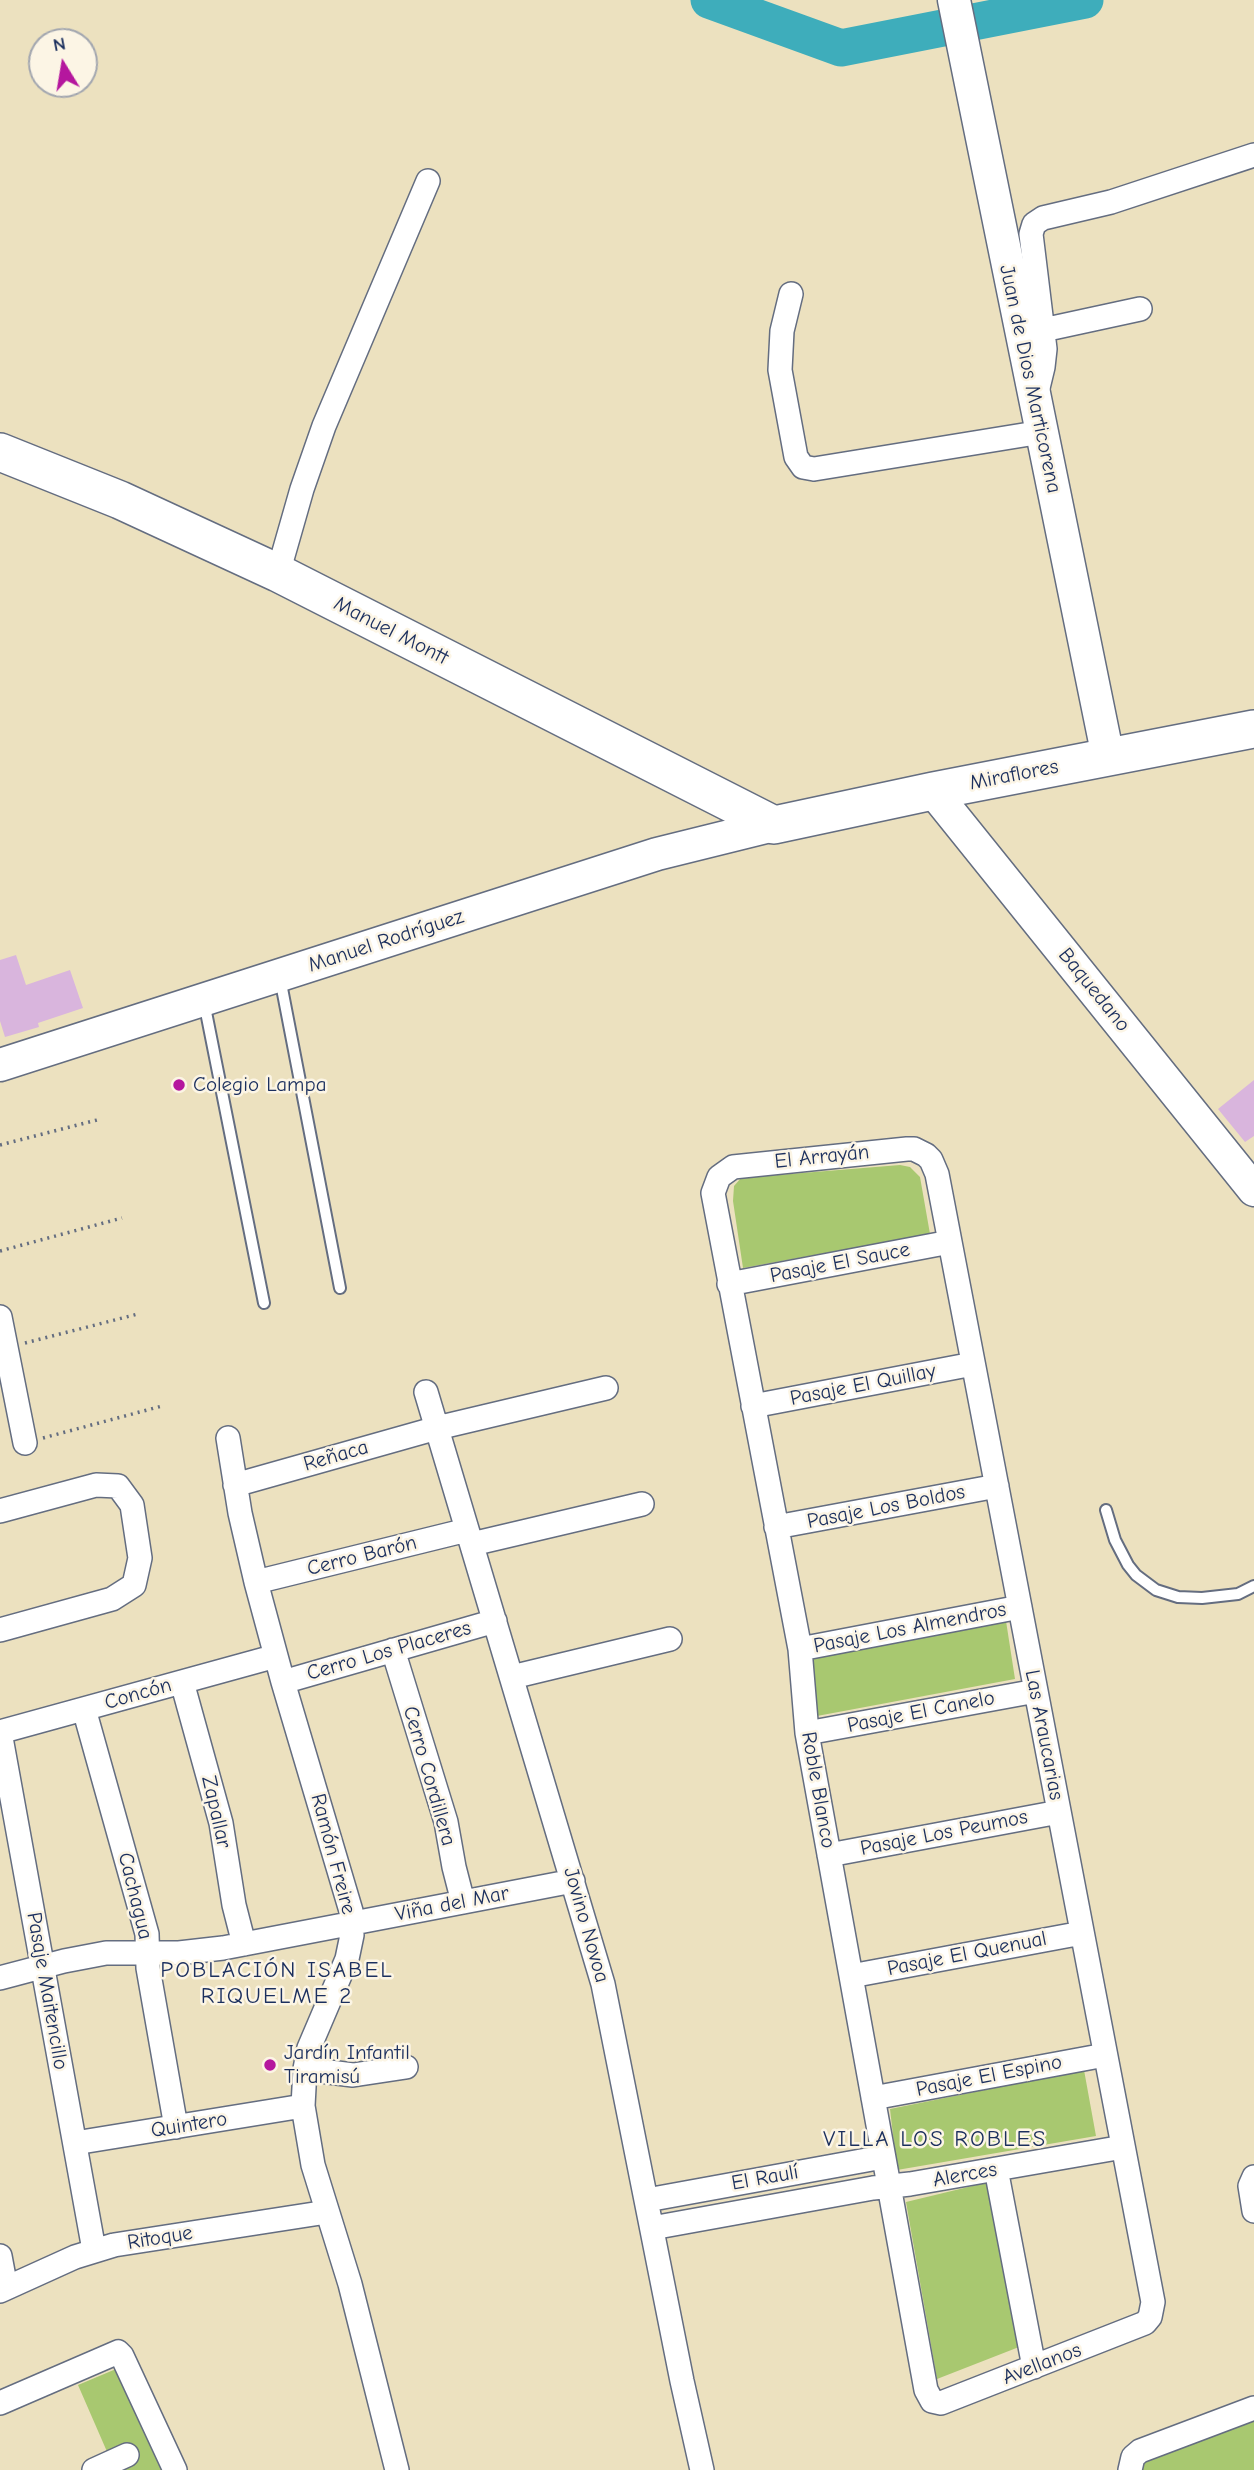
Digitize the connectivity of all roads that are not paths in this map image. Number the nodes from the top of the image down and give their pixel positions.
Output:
1 (954, 0) edge
2 (1254, 155) edge
3 (428, 181) dead end
4 (791, 294) dead end
5 (1140, 309) dead end
6 (1043, 330) junction
7 (1035, 399) junction
8 (1042, 432) junction
9 (0, 452) edge
10 (278, 573) junction
11 (1254, 729) edge
12 (1108, 757) junction
13 (933, 791) junction
14 (774, 825) junction
15 (279, 975) junction
16 (204, 1000) junction
17 (0, 1065) edge
18 (926, 1155) joint
19 (719, 1177) joint
20 (1254, 1190) edge
21 (950, 1242) junction
22 (729, 1284) junction
23 (340, 1289) dead end
24 (264, 1303) dead end
25 (0, 1317) edge
26 (973, 1364) junction
27 (606, 1388) dead end
28 (426, 1392) dead end
29 (753, 1406) junction
30 (437, 1428) junction
31 (228, 1438) dead end
32 (25, 1443) road end
33 (235, 1485) junction
34 (996, 1486) junction
35 (642, 1504) dead end
36 (1106, 1510) dead end
37 (0, 1511) edge
38 (776, 1527) junction
39 (469, 1537) junction
40 (256, 1582) junction
41 (1254, 1586) edge
42 (1020, 1607) junction
43 (495, 1620) junction
44 (0, 1630) edge
45 (670, 1639) dead end
46 (800, 1649) junction
47 (393, 1650) junction
48 (276, 1656) junction
49 (512, 1676) junction
50 (182, 1682) junction
51 (283, 1682) junction
52 (1036, 1690) junction
53 (84, 1709) junction
54 (0, 1732) edge
55 (807, 1733) junction
56 (1059, 1812) junction
57 (829, 1855) junction
58 (573, 1881) junction
59 (463, 1902) junction
60 (353, 1923) junction
61 (1082, 1933) junction
62 (244, 1944) junction
63 (148, 1953) junction
64 (43, 1967) junction
65 (851, 1976) junction
66 (0, 1978) edge
67 (1105, 2055) junction
68 (406, 2067) dead end
69 (305, 2069) junction
70 (873, 2098) junction
71 (303, 2106) junction
72 (176, 2127) junction
73 (75, 2143) junction
74 (1123, 2147) junction
75 (883, 2157) junction
76 (996, 2169) junction
77 (1253, 2178) edge
78 (889, 2186) junction
79 (647, 2200) junction
80 (1254, 2211) edge
81 (327, 2212) junction
82 (652, 2228) junction
83 (94, 2250) junction
84 (0, 2256) edge
85 (3, 2289) edge
86 (1150, 2317) joint
87 (1034, 2367) junction
88 (932, 2401) joint
89 (0, 2403) edge
90 (1254, 2408) edge
91 (127, 2455) dead end
92 (1130, 2466) edge
93 (94, 2470) edge
94 (175, 2470) edge
95 (397, 2470) edge
96 (702, 2470) edge

1 - 7 street, Juan de Dios Marticorena
2 - 6 street
3 - 10 street
4 - 8 street
5 - 6 street
6 - 7 street
7 - 8 street, Juan de Dios Marticorena
8 - 12 street, Juan de Dios Marticorena
9 - 10 main road, Manuel Montt
10 - 14 main road, Manuel Montt
11 - 12 main road, Miraflores
12 - 13 main road, Miraflores
13 - 14 main road, Miraflores
13 - 20 street, Baquedano
14 - 15 street, Manuel Rodríguez
15 - 16 street, Manuel Rodríguez
15 - 23 lane
16 - 17 street, Manuel Rodríguez
16 - 24 lane
18 - 19 street, El Arrayán
18 - 21 street, Las Araucarias
19 - 22 street, Roble Blanco
21 - 22 street, Pasaje El Sauce
21 - 26 street, Las Araucarias
22 - 29 street, Roble Blanco
25 - 32 street
26 - 29 street, Pasaje El Quillay
26 - 34 street, Las Araucarias
27 - 30 street, Reñaca
28 - 30 street, Jovino Novoa
29 - 38 street, Roble Blanco
30 - 33 street, Reñaca
30 - 39 street, Jovino Novoa
31 - 33 street, Ramón Freire
33 - 40 street, Ramón Freire
34 - 38 street, Pasaje Los Boldos
34 - 42 street, Las Araucarias
35 - 39 street, Cerro Barón
36 - 41 lane
37 - 44 street
38 - 46 street, Roble Blanco
39 - 40 street, Cerro Barón
39 - 43 street, Jovino Novoa
40 - 48 street, Ramón Freire
42 - 46 street, Pasaje Los Almendros
42 - 52 street, Las Araucarias
43 - 47 street, Cerro Los Placeres
43 - 49 street, Jovino Novoa
45 - 49 street
46 - 55 street, Roble Blanco
47 - 51 street, Cerro Los Placeres
47 - 59 street, Cerro Cordillera
48 - 50 street, Concón
48 - 51 street, Ramón Freire
49 - 58 street, Jovino Novoa
50 - 53 street, Concón
50 - 62 street, Zapallar
51 - 60 street, Ramón Freire
52 - 55 street, Pasaje El Canelo
52 - 56 street, Las Araucarias
53 - 54 street, Concón
53 - 63 street, Cachagua
54 - 64 street, Pasaje Maitencillo
55 - 57 street, Roble Blanco
56 - 57 street, Pasaje Los Peumos
56 - 61 street, Las Araucarias
57 - 65 street, Roble Blanco
58 - 59 street, Viña del Mar
58 - 79 street, Jovino Novoa
59 - 60 street, Viña del Mar
60 - 62 street, Viña del Mar
60 - 69 street, Ramón Freire
61 - 65 street, Pasaje El Quenual
61 - 67 street, Las Araucarias
62 - 63 street, Viña del Mar
63 - 64 street, Viña del Mar
63 - 72 street, Cachagua
64 - 66 street, Viña del Mar
64 - 73 street, Pasaje Maitencillo
65 - 70 street, Roble Blanco
67 - 70 street, Pasaje El Espino
67 - 74 street, Las Araucarias
68 - 69 street
69 - 71 street, Ramón Freire
70 - 75 street, Roble Blanco
71 - 72 street, Quintero
71 - 81 street, Ramón Freire
72 - 73 street, Quintero
73 - 83 street, Pasaje Maitencillo
74 - 76 street, Alerces
74 - 86 street, Las Araucarias
75 - 78 street, Roble Blanco
75 - 79 street, El Raulí
76 - 78 street, Alerces
76 - 87 street
77 - 80 street
78 - 82 street, El Raulí
78 - 88 street, Roble Blanco
79 - 82 street, Jovino Novoa
81 - 83 street, Ritoque
81 - 95 street, Ramón Freire
82 - 96 street, Jovino Novoa
83 - 85 street, Ritoque
84 - 85 street
86 - 87 street, Avellanos
87 - 88 street, Avellanos
89 - 94 street
90 - 92 street
91 - 93 street

